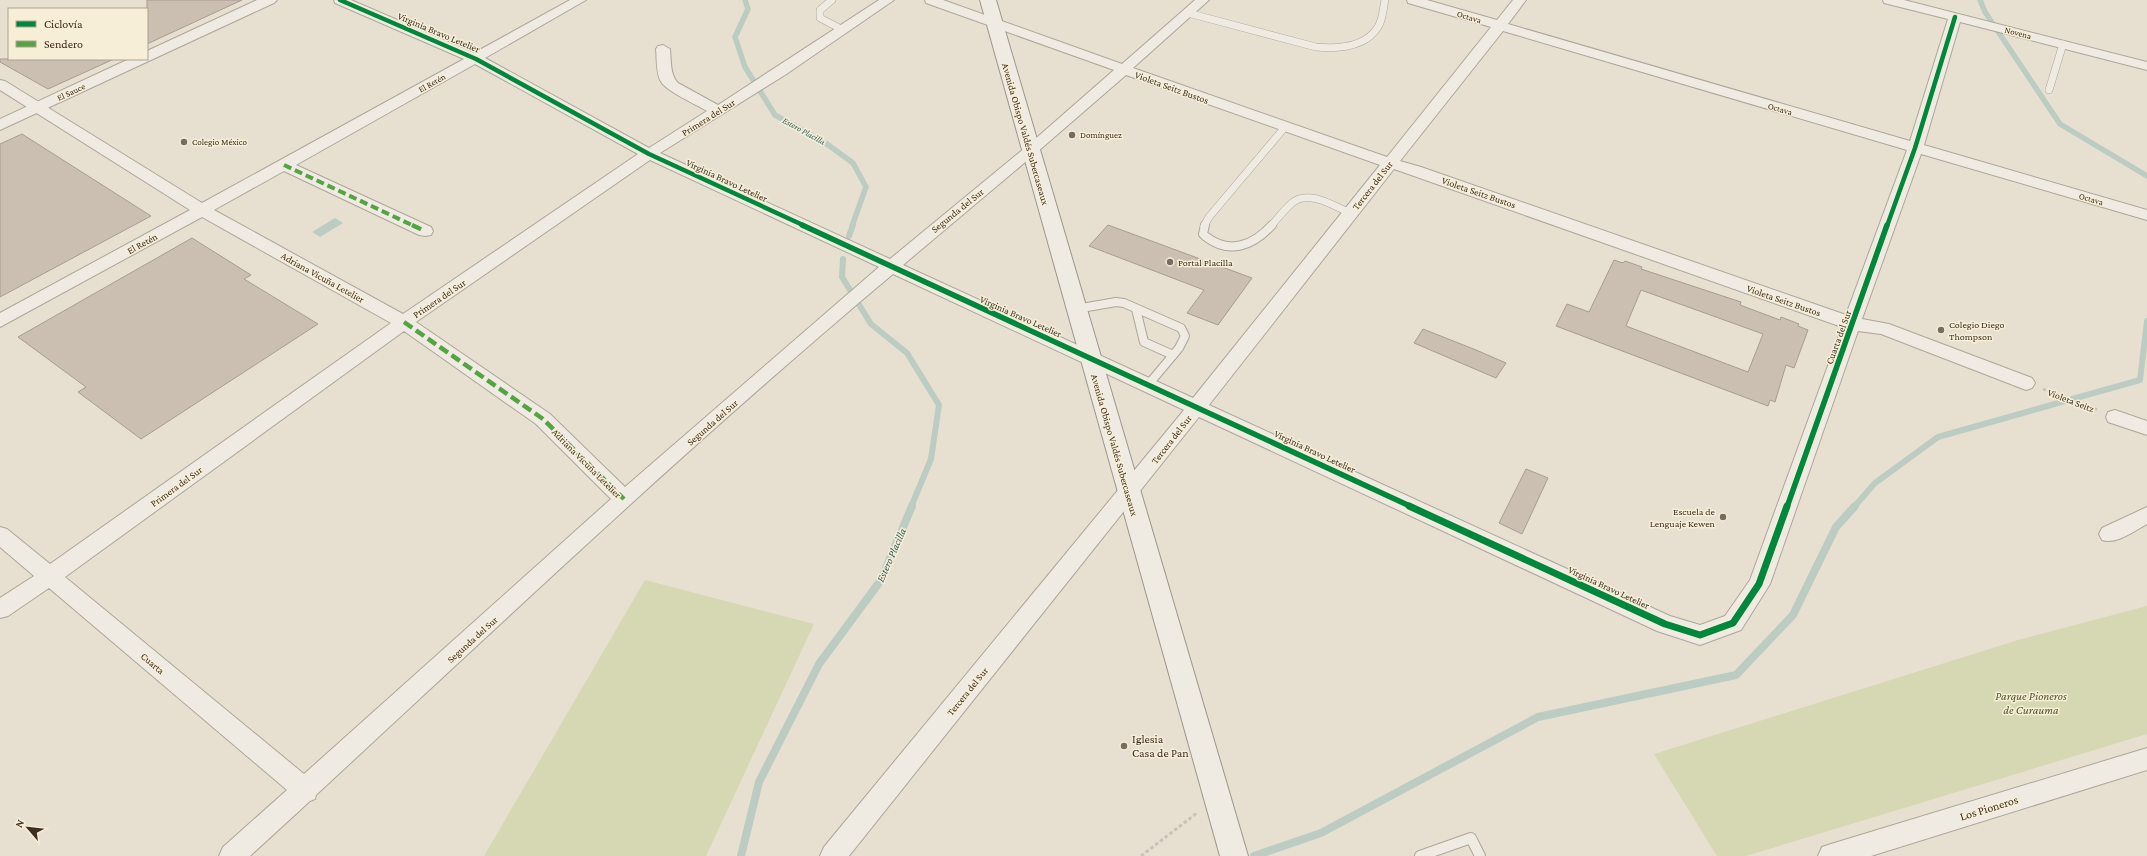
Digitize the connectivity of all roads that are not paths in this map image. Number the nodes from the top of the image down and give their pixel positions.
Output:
1 (269, 0) edge
2 (340, 0) edge
3 (580, 0) edge
4 (832, 0) edge
5 (888, 0) edge
6 (931, 0) edge
7 (988, 0) edge
8 (1203, 0) edge
9 (1385, 0) edge
10 (1413, 0) edge
11 (1520, 0) edge
12 (1889, 0) edge
13 (1188, 13) junction
14 (1955, 17) junction
15 (995, 23) junction
16 (1498, 26) junction
17 (843, 30) junction
18 (2062, 44) junction
19 (663, 49) dead end
20 (148, 57) edge
21 (476, 59) junction
22 (140, 60) edge
23 (2147, 66) edge
24 (1123, 69) junction
25 (0, 84) edge
26 (2049, 90) dead end
27 (39, 107) junction
28 (718, 111) junction
29 (0, 125) edge
30 (1285, 127) junction
31 (1915, 148) junction
32 (1031, 150) junction
33 (648, 154) junction
34 (1390, 163) junction
35 (284, 165) junction
36 (202, 210) junction
37 (1350, 213) junction
38 (2140, 213) edge
39 (425, 231) dead end
40 (884, 271) junction
41 (1076, 309) junction
42 (1136, 309) junction
43 (0, 320) edge
44 (404, 322) junction
45 (1853, 324) junction
46 (1173, 355) junction
47 (1091, 359) junction
48 (2026, 383) road end
49 (1148, 385) junction
50 (1196, 407) junction
51 (2115, 417) road end
52 (2147, 428) edge
53 (1129, 492) junction
54 (624, 500) junction
55 (2147, 515) edge
56 (2109, 534) dead end
57 (0, 535) edge
58 (50, 576) junction
59 (0, 609) edge
60 (1700, 635) joint
61 (2147, 759) edge
62 (306, 790) junction
63 (1848, 854) edge
64 (232, 856) edge
65 (833, 856) edge
66 (1234, 856) edge
67 (1420, 856) edge
68 (1480, 856) edge

1 - 20 main road
2 - 21 street, Virginia Bravo Letelier
3 - 21 street, El Retén
4 - 17 lane
5 - 17 street, Primera del Sur
6 - 15 street, Violeta Seitz Bustos
7 - 15 main road, Avenida Obispo Valdés Subercaseaux
8 - 13 street, Segunda del Sur
9 - 13 lane
10 - 16 street, Octava
11 - 16 street, Tercera del Sur
12 - 14 street, Novena
13 - 24 street, Segunda del Sur
14 - 18 street, Novena
14 - 31 street, Cuarta del Sur
15 - 24 street, Violeta Seitz Bustos
15 - 32 main road, Avenida Obispo Valdés Subercaseaux
16 - 31 street, Octava
16 - 34 street, Tercera del Sur
17 - 28 street, Primera del Sur
18 - 23 street, Novena
18 - 26 lane
19 - 28 street
21 - 33 street, Virginia Bravo Letelier
21 - 35 street, El Retén
22 - 27 main road, El Sauce
24 - 30 street, Violeta Seitz Bustos
24 - 32 street, Segunda del Sur
25 - 27 street, Adriana Vicuña Letelier
27 - 29 main road, El Sauce
27 - 36 street, Adriana Vicuña Letelier
28 - 33 street, Primera del Sur
30 - 34 street, Violeta Seitz Bustos
30 - 37 lane
31 - 38 street, Octava
31 - 45 street, Cuarta del Sur
32 - 40 street, Segunda del Sur
32 - 41 main road, Avenida Obispo Valdés Subercaseaux
33 - 40 street, Virginia Bravo Letelier
33 - 44 street, Primera del Sur
34 - 37 street, Tercera del Sur
34 - 45 street, Violeta Seitz Bustos
35 - 36 street, El Retén
35 - 39 street
36 - 43 street, El Retén
36 - 44 street, Adriana Vicuña Letelier
37 - 50 street, Tercera del Sur
40 - 47 street, Virginia Bravo Letelier
40 - 54 street, Segunda del Sur
41 - 42 lane
41 - 47 main road, Avenida Obispo Valdés Subercaseaux
42 - 46 lane
42 - 46 lane
44 - 54 street, Adriana Vicuña Letelier
44 - 58 street, Primera del Sur
45 - 48 street, Violeta Seitz Bustos
45 - 60 street, Cuarta del Sur
46 - 49 lane
47 - 49 street, Virginia Bravo Letelier
47 - 53 main road, Avenida Obispo Valdés Subercaseaux
49 - 50 street, Virginia Bravo Letelier
50 - 53 street, Tercera del Sur
50 - 60 street, Virginia Bravo Letelier
51 - 52 street
53 - 65 street, Tercera del Sur
53 - 66 main road, Avenida Obispo Valdés Subercaseaux
54 - 62 street, Segunda del Sur
55 - 56 street
57 - 58 street, Cuarta
58 - 59 street, Primera del Sur
58 - 62 street, Cuarta
61 - 63 street, Los Pioneros
62 - 64 street, Segunda del Sur
67 - 68 lane

